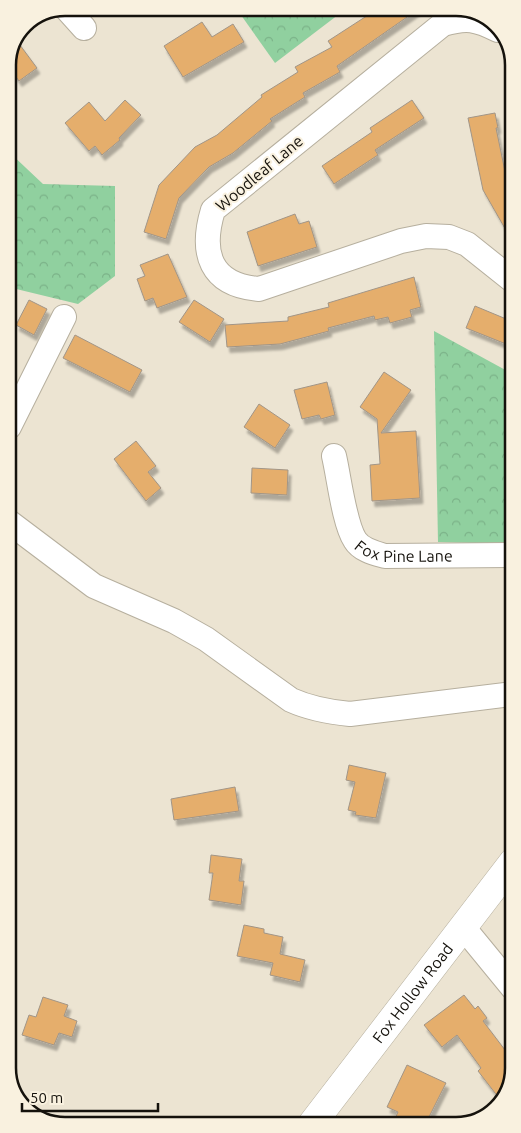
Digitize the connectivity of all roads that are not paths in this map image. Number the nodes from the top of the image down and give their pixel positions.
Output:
1 (73, 16) edge
2 (474, 20) edge
3 (84, 28) dead end
4 (505, 274) edge
5 (64, 317) dead end
6 (16, 413) edge
7 (334, 456) dead end
8 (16, 527) edge
9 (505, 555) edge
10 (505, 695) edge
11 (505, 872) edge
12 (463, 927) junction
13 (505, 978) edge
14 (317, 1117) edge

1 - 3 street
2 - 4 street, Woodleaf Lane
5 - 6 street
7 - 9 street, Fox Pine Lane
8 - 10 street
11 - 12 main road, Fox Hollow Road
12 - 13 street
12 - 14 main road, Fox Hollow Road

